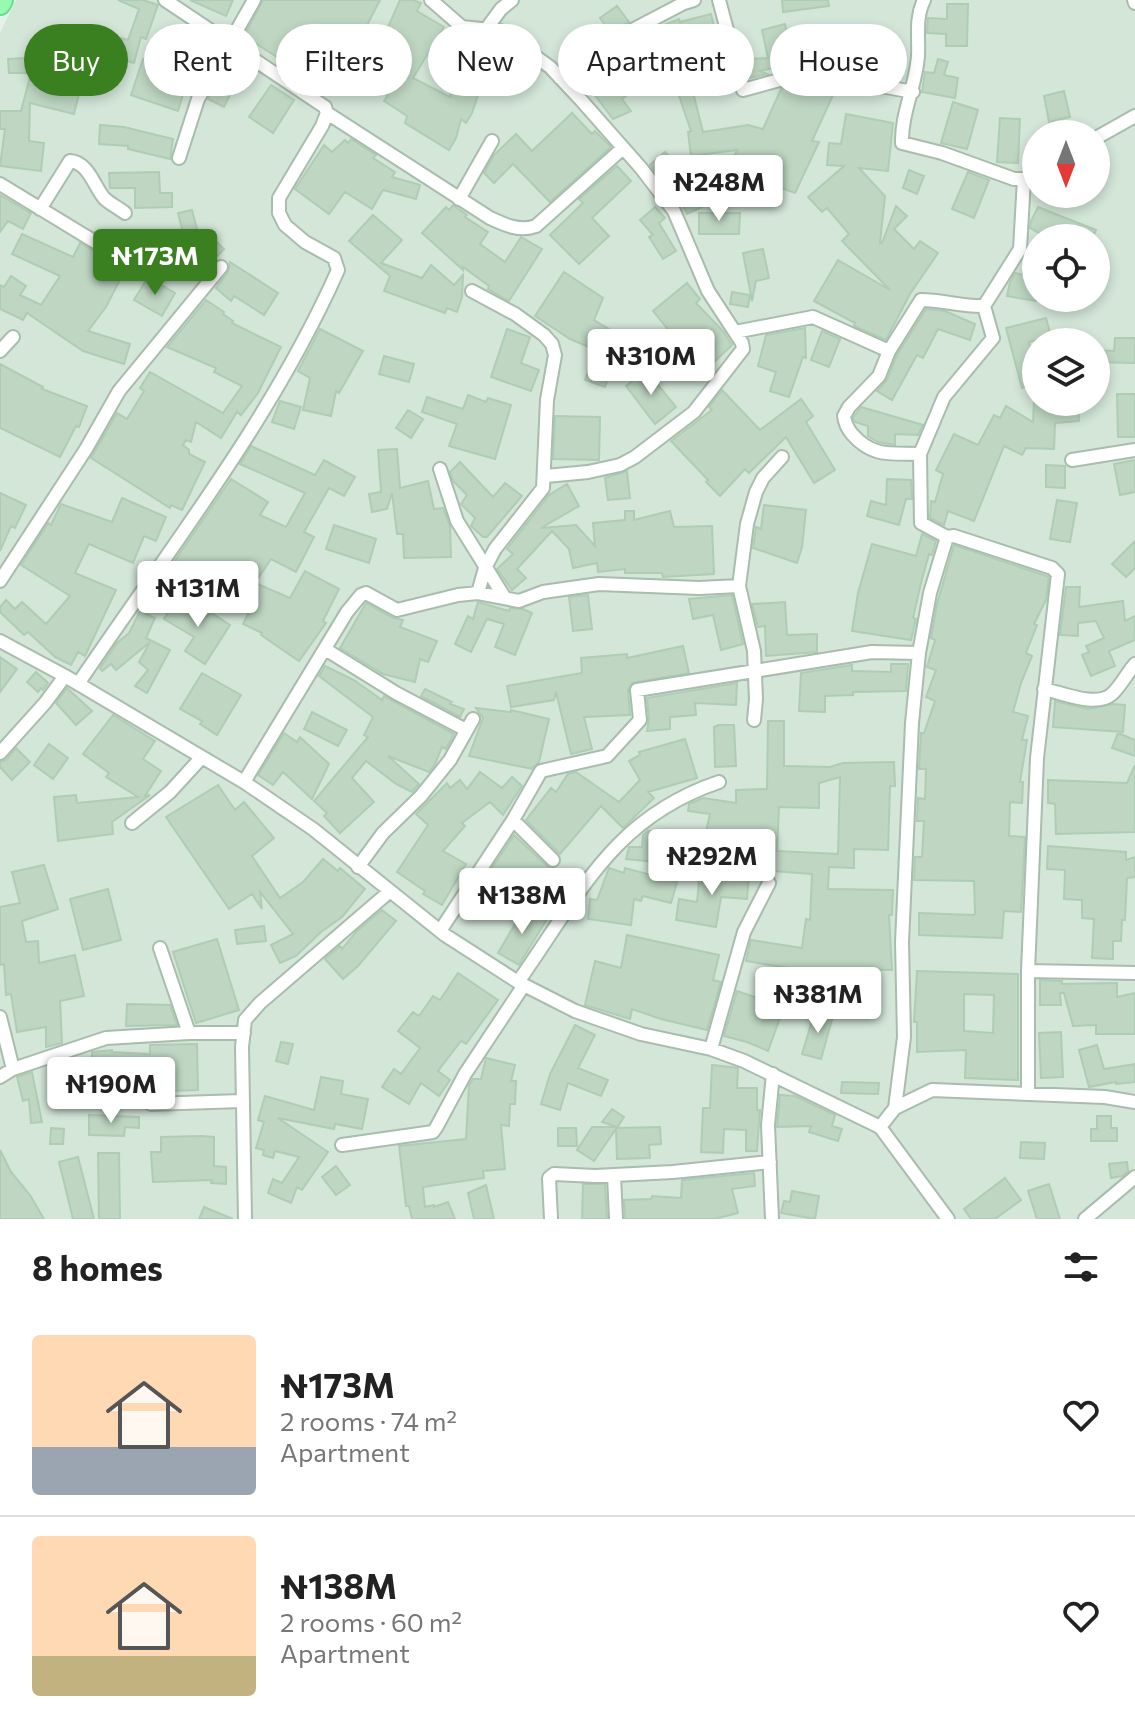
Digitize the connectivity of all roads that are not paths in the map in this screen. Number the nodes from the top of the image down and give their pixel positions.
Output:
1 (165, 0) edge
2 (254, 0) edge
3 (431, 0) edge
4 (512, 0) edge
5 (694, 0) edge
6 (719, 0) edge
7 (924, 0) edge
8 (203, 24) edge
9 (241, 24) edge
10 (459, 24) edge
11 (490, 24) edge
12 (644, 24) edge
13 (542, 61) edge
14 (260, 62) edge
15 (558, 76) edge
16 (913, 92) junction
17 (200, 96) edge
18 (576, 96) edge
19 (327, 113) junction
20 (1135, 116) edge
21 (1110, 130) edge
22 (492, 141) dead end
23 (623, 148) junction
24 (179, 158) dead end
25 (1022, 178) edge
26 (0, 184) edge
27 (459, 199) junction
28 (1026, 208) edge
29 (40, 209) junction
30 (125, 213) dead end
31 (151, 254) dead end
32 (221, 267) dead end
33 (472, 291) dead end
34 (984, 306) junction
35 (735, 332) junction
36 (13, 337) dead end
37 (0, 351) edge
38 (889, 351) junction
39 (1135, 450) edge
40 (920, 454) junction
41 (782, 457) dead end
42 (1072, 460) dead end
43 (440, 469) dead end
44 (546, 476) junction
45 (947, 537) junction
46 (485, 568) junction
47 (155, 572) junction
48 (0, 581) edge
49 (739, 586) junction
50 (478, 593) junction
51 (458, 595) junction
52 (505, 598) junction
53 (215, 607) dead end
54 (0, 641) edge
55 (325, 649) junction
56 (919, 653) junction
57 (1135, 664) edge
58 (755, 671) junction
59 (65, 676) junction
60 (78, 684) junction
61 (1044, 689) junction
62 (754, 720) dead end
63 (0, 753) edge
64 (202, 757) junction
65 (244, 782) junction
66 (719, 782) dead end
67 (513, 820) junction
68 (132, 823) dead end
69 (553, 860) dead end
70 (358, 867) junction
71 (769, 883) dead end
72 (389, 892) junction
73 (440, 931) junction
74 (160, 948) dead end
75 (1028, 971) junction
76 (1135, 973) edge
77 (521, 984) junction
78 (0, 1017) edge
79 (189, 1033) junction
80 (244, 1033) junction
81 (711, 1049) junction
82 (13, 1069) junction
83 (773, 1074) junction
84 (0, 1077) edge
85 (1028, 1094) junction
86 (242, 1101) junction
87 (1135, 1102) edge
88 (151, 1104) dead end
89 (895, 1108) junction
90 (880, 1127) junction
91 (342, 1145) dead end
92 (770, 1162) junction
93 (614, 1175) junction
94 (1135, 1177) edge
95 (245, 1219) edge
96 (551, 1219) edge
97 (616, 1219) edge
98 (772, 1219) edge
99 (948, 1219) edge
100 (1085, 1219) edge

1 - 8 street
2 - 9 street
3 - 10 street
4 - 11 street
5 - 12 street
6 - 16 street
7 - 16 street
13 - 15 street
14 - 19 street
16 - 25 street
17 - 24 street
18 - 23 street
19 - 27 street
19 - 47 street
20 - 21 street
22 - 27 street
23 - 27 street
23 - 35 street
26 - 29 street
28 - 34 street
29 - 30 street
29 - 31 street
32 - 48 street
33 - 44 street
34 - 38 street
34 - 40 street
35 - 38 street
35 - 44 street
36 - 37 street
38 - 40 street
39 - 42 street
40 - 45 street
41 - 49 street
43 - 46 street
44 - 46 street
45 - 56 street
45 - 61 street
46 - 50 street
46 - 51 street
46 - 52 street
47 - 53 lane
47 - 60 street
49 - 52 street
49 - 58 street
50 - 51 street
50 - 52 street
51 - 55 street
54 - 59 street
55 - 65 street
55 - 70 street
56 - 58 street
56 - 89 street
57 - 61 street
58 - 62 street
58 - 67 street
59 - 60 street
59 - 63 street
60 - 64 street
61 - 75 street
64 - 65 street
64 - 68 street
65 - 70 street
66 - 77 street
67 - 69 street
67 - 73 street
70 - 72 street
71 - 81 street
72 - 73 street
72 - 80 street
73 - 77 street
74 - 79 street
75 - 76 street
75 - 85 street
77 - 81 street
77 - 91 street
78 - 82 street
79 - 80 street
79 - 82 street
80 - 86 street
81 - 83 street
82 - 84 street
83 - 90 street
83 - 92 street
85 - 87 street
85 - 89 street
86 - 88 street
86 - 95 street
89 - 90 street
90 - 99 street
92 - 93 street
92 - 98 street
93 - 96 street
93 - 97 street
94 - 100 street

